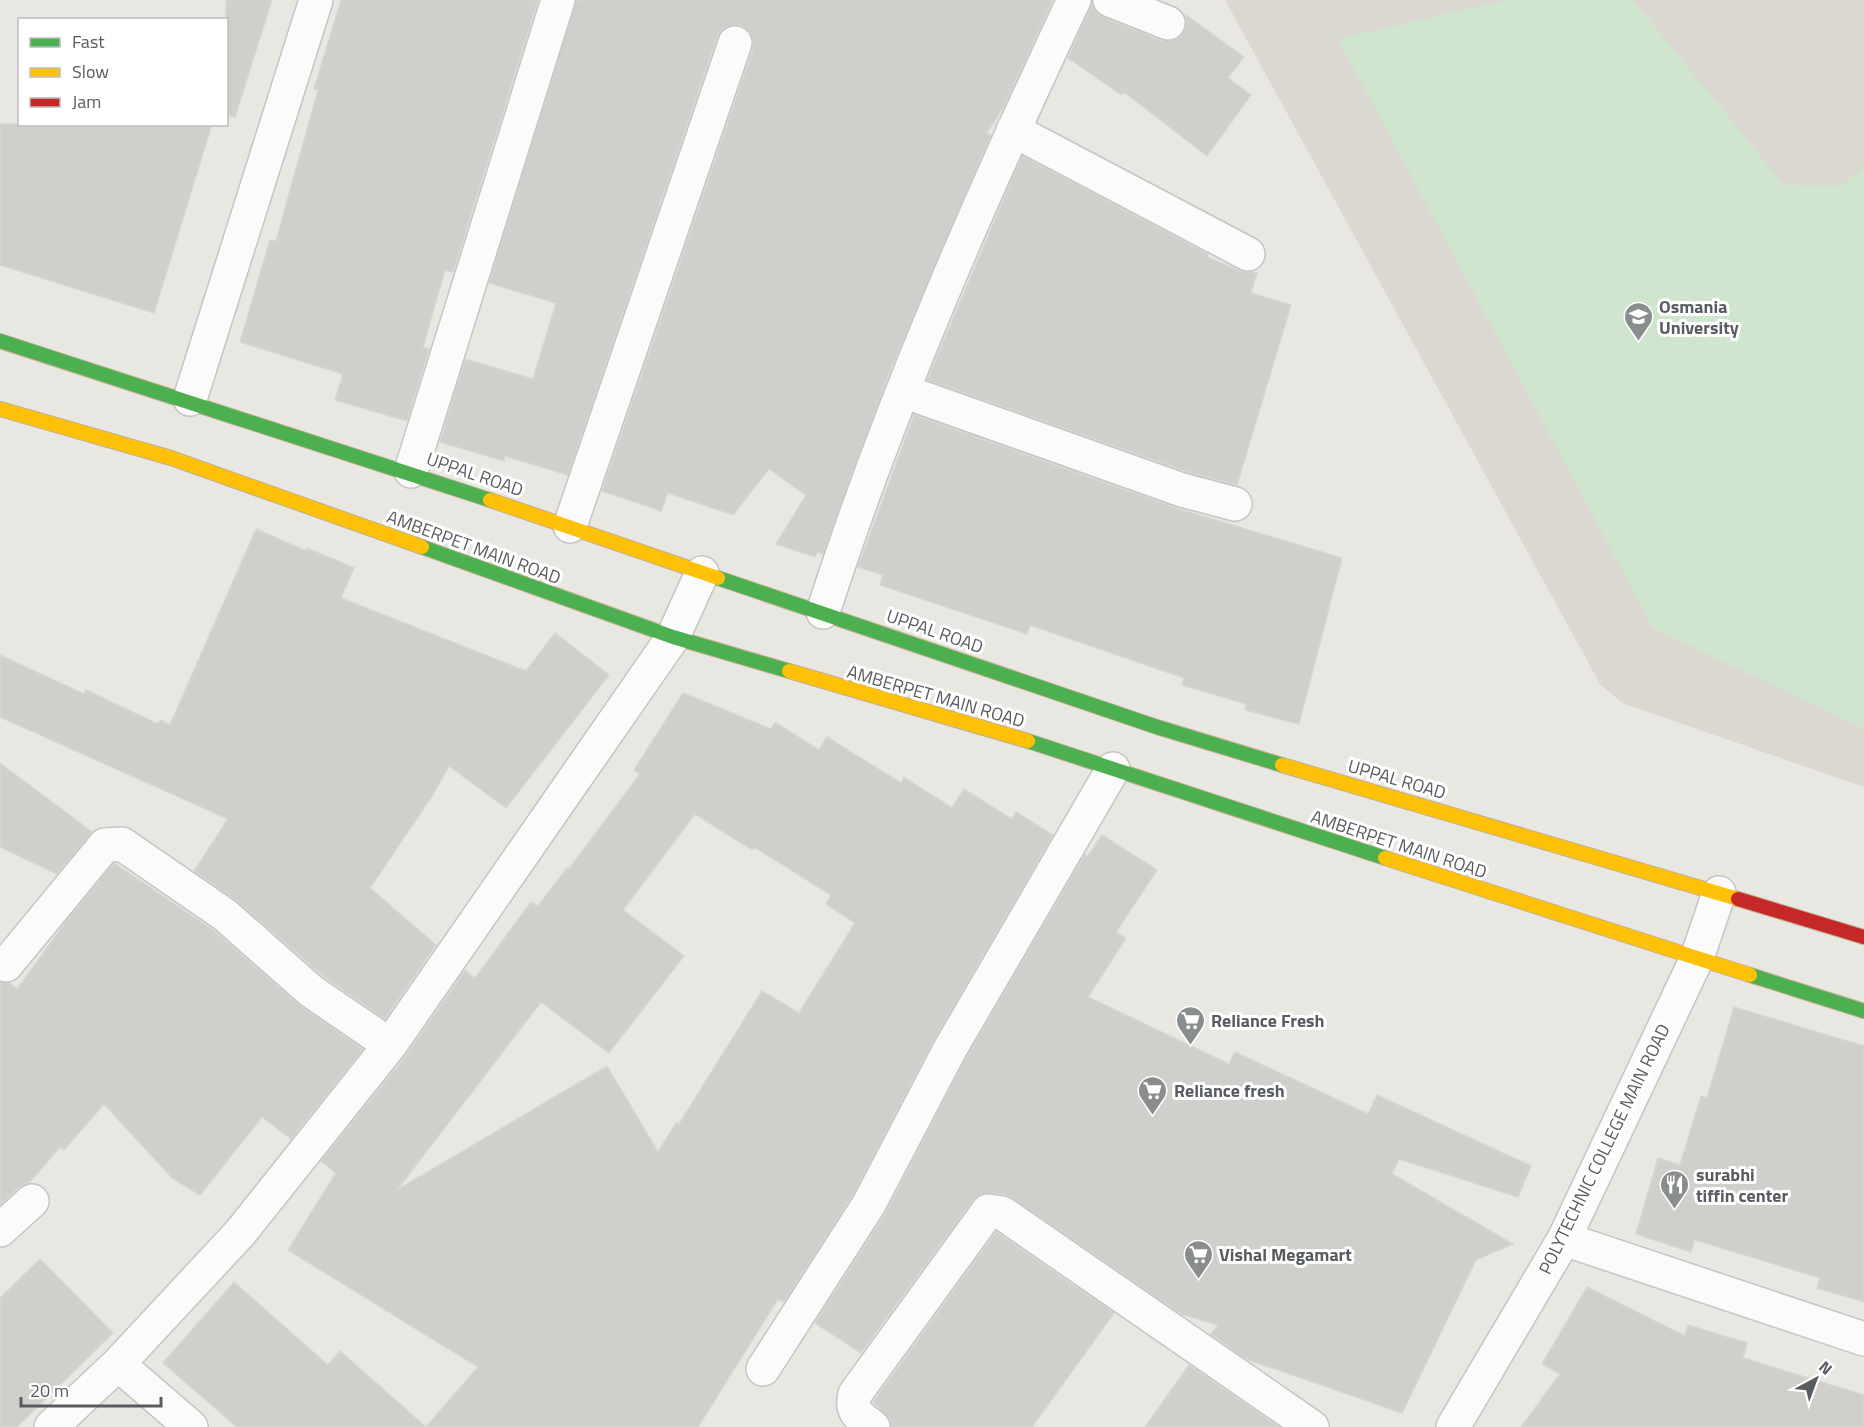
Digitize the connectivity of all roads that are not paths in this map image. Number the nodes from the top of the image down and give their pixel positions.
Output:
1 (316, 0) edge
2 (558, 0) edge
3 (1074, 0) edge
4 (1110, 0) edge
5 (1168, 23) dead end
6 (735, 43) dead end
7 (1013, 130) junction
8 (1248, 254) dead end
9 (0, 341) edge
10 (903, 391) junction
11 (190, 399) junction
12 (0, 409) edge
13 (411, 471) junction
14 (1234, 504) dead end
15 (570, 526) junction
16 (702, 573) junction
17 (824, 612) junction
18 (673, 637) junction
19 (1113, 769) junction
20 (1719, 893) junction
21 (1864, 937) edge
22 (1696, 958) junction
23 (6, 965) dead end
24 (1864, 1011) edge
25 (390, 1045) junction
26 (32, 1201) dead end
27 (0, 1230) edge
28 (1564, 1239) junction
29 (1864, 1339) edge
30 (118, 1364) junction
31 (763, 1369) dead end
32 (51, 1427) edge
33 (191, 1427) edge
34 (873, 1427) edge
35 (1312, 1427) edge
36 (1453, 1427) edge

1 - 11 street
2 - 13 street
3 - 7 street
4 - 5 street
6 - 15 street
7 - 8 street
7 - 10 street
9 - 11 highway, UPPAL ROAD
10 - 14 street
10 - 17 street
11 - 13 highway, UPPAL ROAD
12 - 18 highway, AMBERPET MAIN ROAD
13 - 15 highway, UPPAL ROAD
15 - 16 highway, UPPAL ROAD
16 - 17 highway, UPPAL ROAD
16 - 18 street
17 - 20 highway, UPPAL ROAD
18 - 19 highway, AMBERPET MAIN ROAD
18 - 25 street
19 - 22 highway, AMBERPET MAIN ROAD
19 - 31 street
20 - 21 highway, UPPAL ROAD
20 - 22 street, POLYTECHNIC COLLEGE MAIN ROAD
22 - 24 highway, AMBERPET MAIN ROAD
22 - 28 street, POLYTECHNIC COLLEGE MAIN ROAD
23 - 25 street
25 - 30 street
26 - 27 street
28 - 29 street
28 - 36 street, POLYTECHNIC COLLEGE MAIN ROAD
30 - 32 street
30 - 33 street
34 - 35 street

